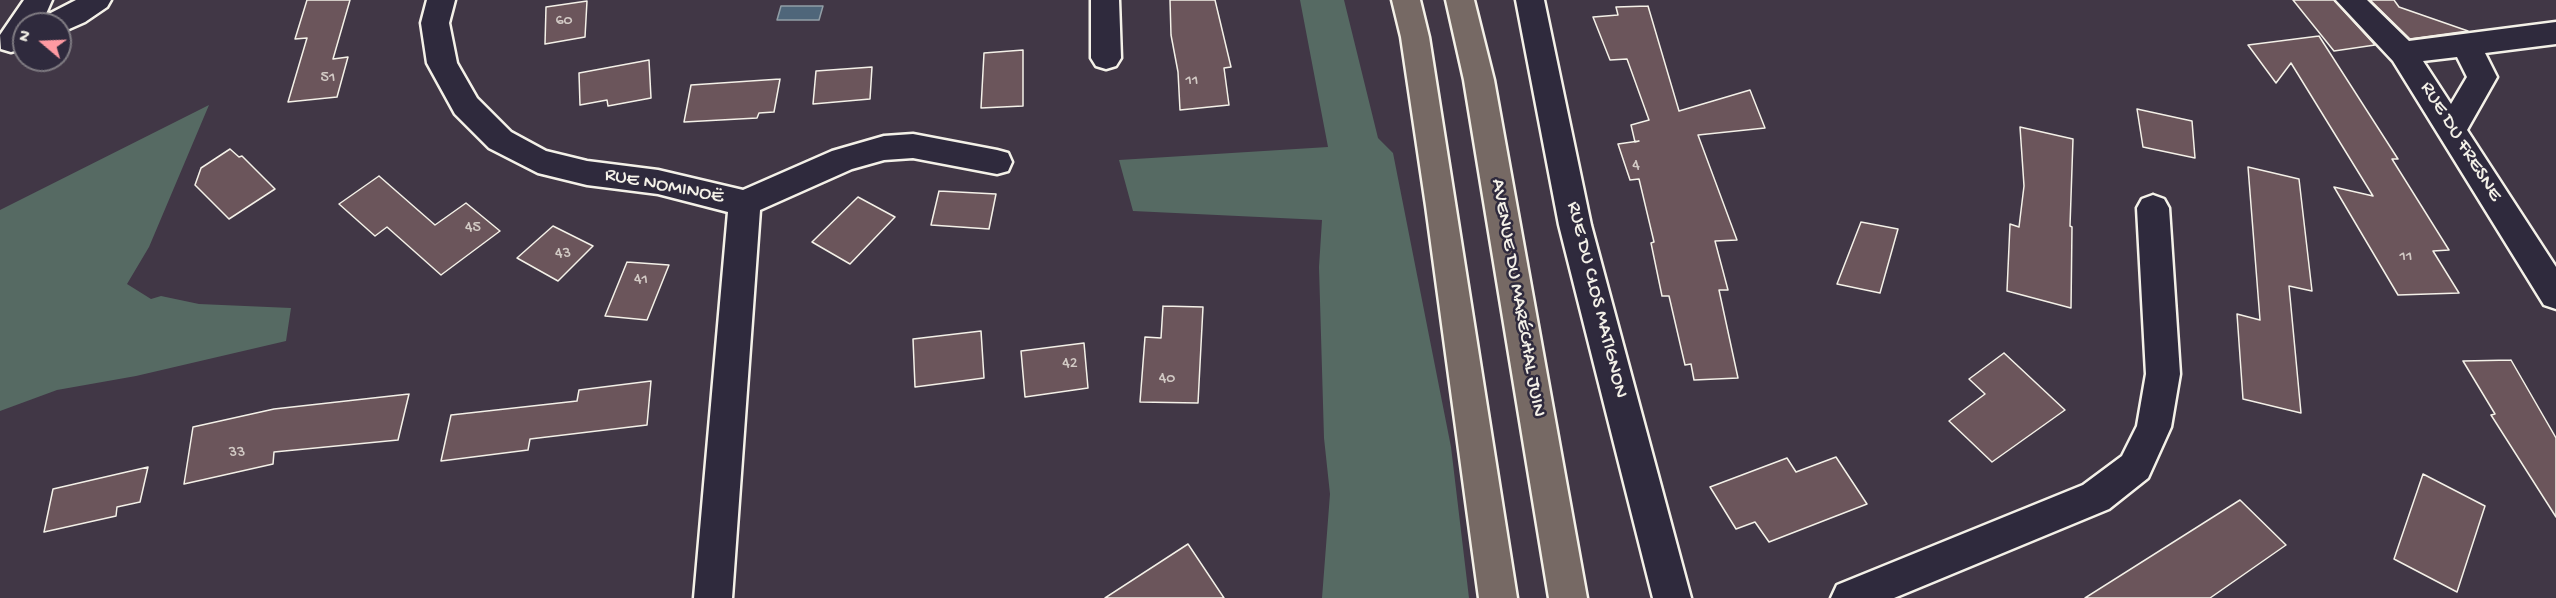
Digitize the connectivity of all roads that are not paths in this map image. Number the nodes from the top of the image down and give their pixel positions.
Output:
1 (97, 0) edge
2 (441, 0) edge
3 (1105, 0) edge
4 (1406, 0) edge
5 (1460, 0) edge
6 (1530, 0) edge
7 (2350, 0) edge
8 (72, 16) edge
9 (2556, 33) edge
10 (2466, 45) junction
11 (2403, 53) junction
12 (1106, 58) dead end
13 (2453, 128) junction
14 (998, 162) dead end
15 (745, 203) junction
16 (2153, 208) dead end
17 (2556, 295) edge
18 (713, 598) edge
19 (1498, 598) edge
20 (1568, 598) edge
21 (1672, 598) edge
22 (1850, 598) edge

1 - 8 street
2 - 15 street, RUE NOMINOË
3 - 12 street
4 - 19 main road
5 - 20 main road, AVENUE DU MARÉCHAL JUIN
6 - 21 street, RUE DU CLOS MATIGNON
7 - 11 street, RUE DU FRESNE
9 - 10 street
10 - 11 street
10 - 13 street
11 - 13 street, RUE DU FRESNE
13 - 17 street, RUE DU FRESNE
14 - 15 street
15 - 18 street, RUE NOMINOË
16 - 22 street

